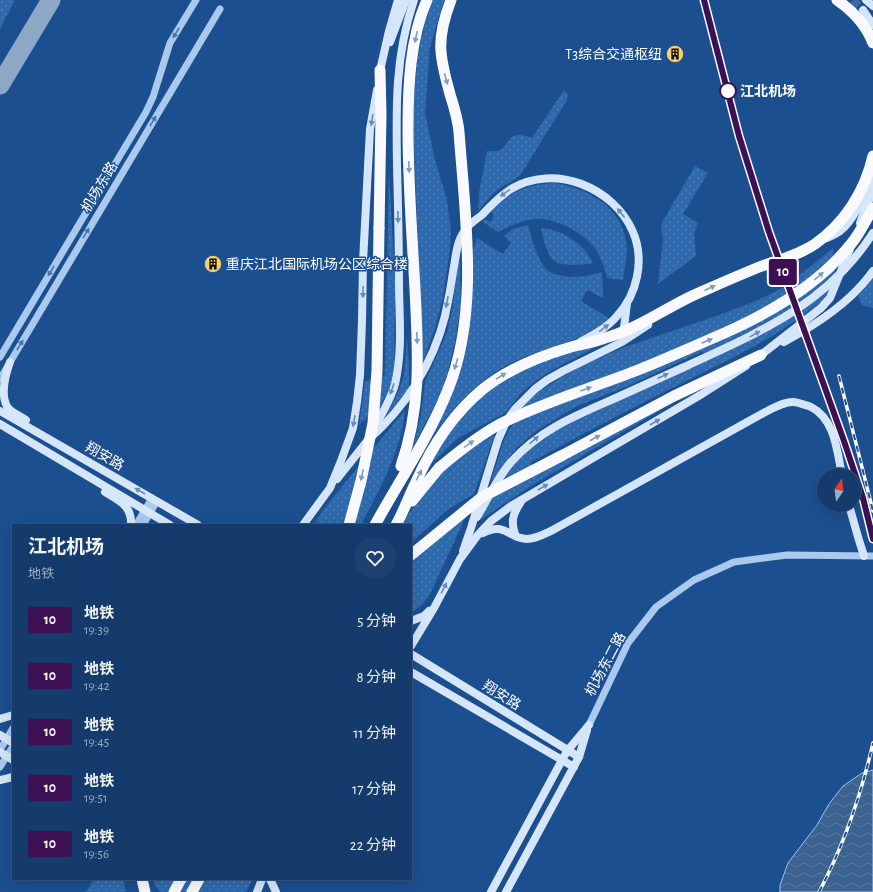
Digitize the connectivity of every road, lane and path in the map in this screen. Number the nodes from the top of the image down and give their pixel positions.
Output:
1 (196, 0) edge
2 (398, 0) edge
3 (406, 0) edge
4 (414, 0) edge
5 (427, 0) edge
6 (451, 0) edge
7 (837, 0) edge
8 (866, 0) tunnel mouth
9 (873, 6) edge
10 (220, 8) dead end
11 (863, 10) tunnel mouth
12 (873, 25) edge
13 (873, 43) edge
14 (383, 57) junction
15 (380, 70) junction
16 (873, 156) edge
17 (873, 178) edge
18 (873, 190) edge
19 (873, 208) edge
20 (466, 228) junction
21 (873, 233) edge
22 (815, 244) junction
23 (873, 272) edge
24 (627, 303) junction
25 (623, 337) junction
26 (570, 347) junction
27 (761, 355) junction
28 (0, 356) edge
29 (10, 362) junction
30 (0, 378) edge
31 (0, 411) edge
32 (0, 424) edge
33 (0, 428) edge
34 (16, 434) junction
35 (50, 440) junction
36 (367, 441) junction
37 (840, 468) edge
38 (88, 476) junction
39 (330, 488) junction
40 (389, 499) junction
41 (154, 500) junction
42 (522, 500) junction
43 (404, 511) junction
44 (148, 512) junction
45 (851, 512) edge
46 (131, 524) edge
47 (137, 524) edge
48 (143, 524) edge
49 (168, 524) edge
50 (196, 524) edge
51 (304, 524) edge
52 (349, 524) edge
53 (376, 524) edge
54 (397, 524) edge
55 (471, 528) junction
56 (515, 534) junction
57 (477, 536) junction
58 (412, 554) edge
59 (864, 556) junction
60 (873, 556) edge
61 (460, 559) junction
62 (435, 606) junction
63 (412, 621) edge
64 (412, 644) edge
65 (412, 655) edge
66 (412, 673) edge
67 (412, 677) edge
68 (432, 684) junction
69 (12, 715) edge
70 (0, 719) edge
71 (589, 725) junction
72 (12, 730) edge
73 (6, 739) edge
74 (12, 747) edge
75 (568, 750) junction
76 (5, 755) edge
77 (579, 757) junction
78 (562, 760) junction
79 (0, 767) edge
80 (574, 767) junction
81 (12, 777) edge
82 (0, 780) edge
83 (142, 880) edge
84 (180, 880) edge
85 (198, 880) edge
86 (262, 880) edge
87 (270, 880) edge
88 (146, 892) edge
89 (174, 892) edge
90 (192, 892) edge
91 (256, 892) edge
92 (276, 892) edge
93 (491, 892) edge
94 (506, 892) edge

1 -> 28 street, 机场东路
2 - 14 main road
3 - 14 main road
4 -> 36 main road
5 -> 40 highway, bridge
6 -> 20 highway
7 - 13 highway
8 - 9 main road
29 -> 10 street, 机场东路
11 - 12 main road
14 - 15 main road
15 -> 39 main road
15 -> 52 highway, bridge
16 - 22 highway
17 - 22 main road
18 - 27 main road
43 -> 19 highway, bridge
24 -> 20 main road
20 -> 36 main road
20 -> 40 highway
55 -> 21 main road, bridge
25 -> 22 highway
23 - 27 main road
24 - 25 main road
26 -> 24 main road
25 - 26 highway
25 - 55 main road
43 -> 26 highway
42 -> 27 main road
58 -> 27 highway, bridge
29 - 30 street, 机场东路
29 - 35 main road
31 - 35 main road, 翔安路
32 - 34 main road, 翔安路
33 - 34 main road
34 - 38 main road, 翔安路
41 -> 35 main road, 翔安路
36 - 39 main road
37 - 56 main road
38 - 44 main road, 翔安路
38 - 46 main road
39 - 51 main road
40 - 53 highway
41 - 44 street
41 - 50 main road, 翔安路
42 - 56 main road
42 - 57 main road
43 - 54 highway
44 - 47 street
44 - 48 street
44 - 49 main road, 翔安路
45 - 59 main road
55 - 61 main road
56 - 57 main road
57 - 61 main road
59 - 60 street, 机场东二路
59 - 71 street, 机场东二路
62 -> 61 main road
62 - 63 main road
62 - 64 main road
65 - 75 main road, 翔安路
66 - 68 main road, 翔安路
67 - 68 main road
68 - 78 main road, 翔安路
69 - 70 main road
71 - 75 main road, 机场东二路
71 - 77 main road
72 - 73 street
73 - 76 street
74 - 76 street
75 - 77 main road, 翔安路
75 - 78 main road, 机场东二路
76 - 79 street
77 - 80 main road
78 - 80 main road, 翔安路
78 - 93 main road, 机场东二路
80 - 94 main road
81 - 82 main road
83 - 88 highway
84 - 89 highway
85 - 90 highway
86 - 91 main road
87 - 92 main road

